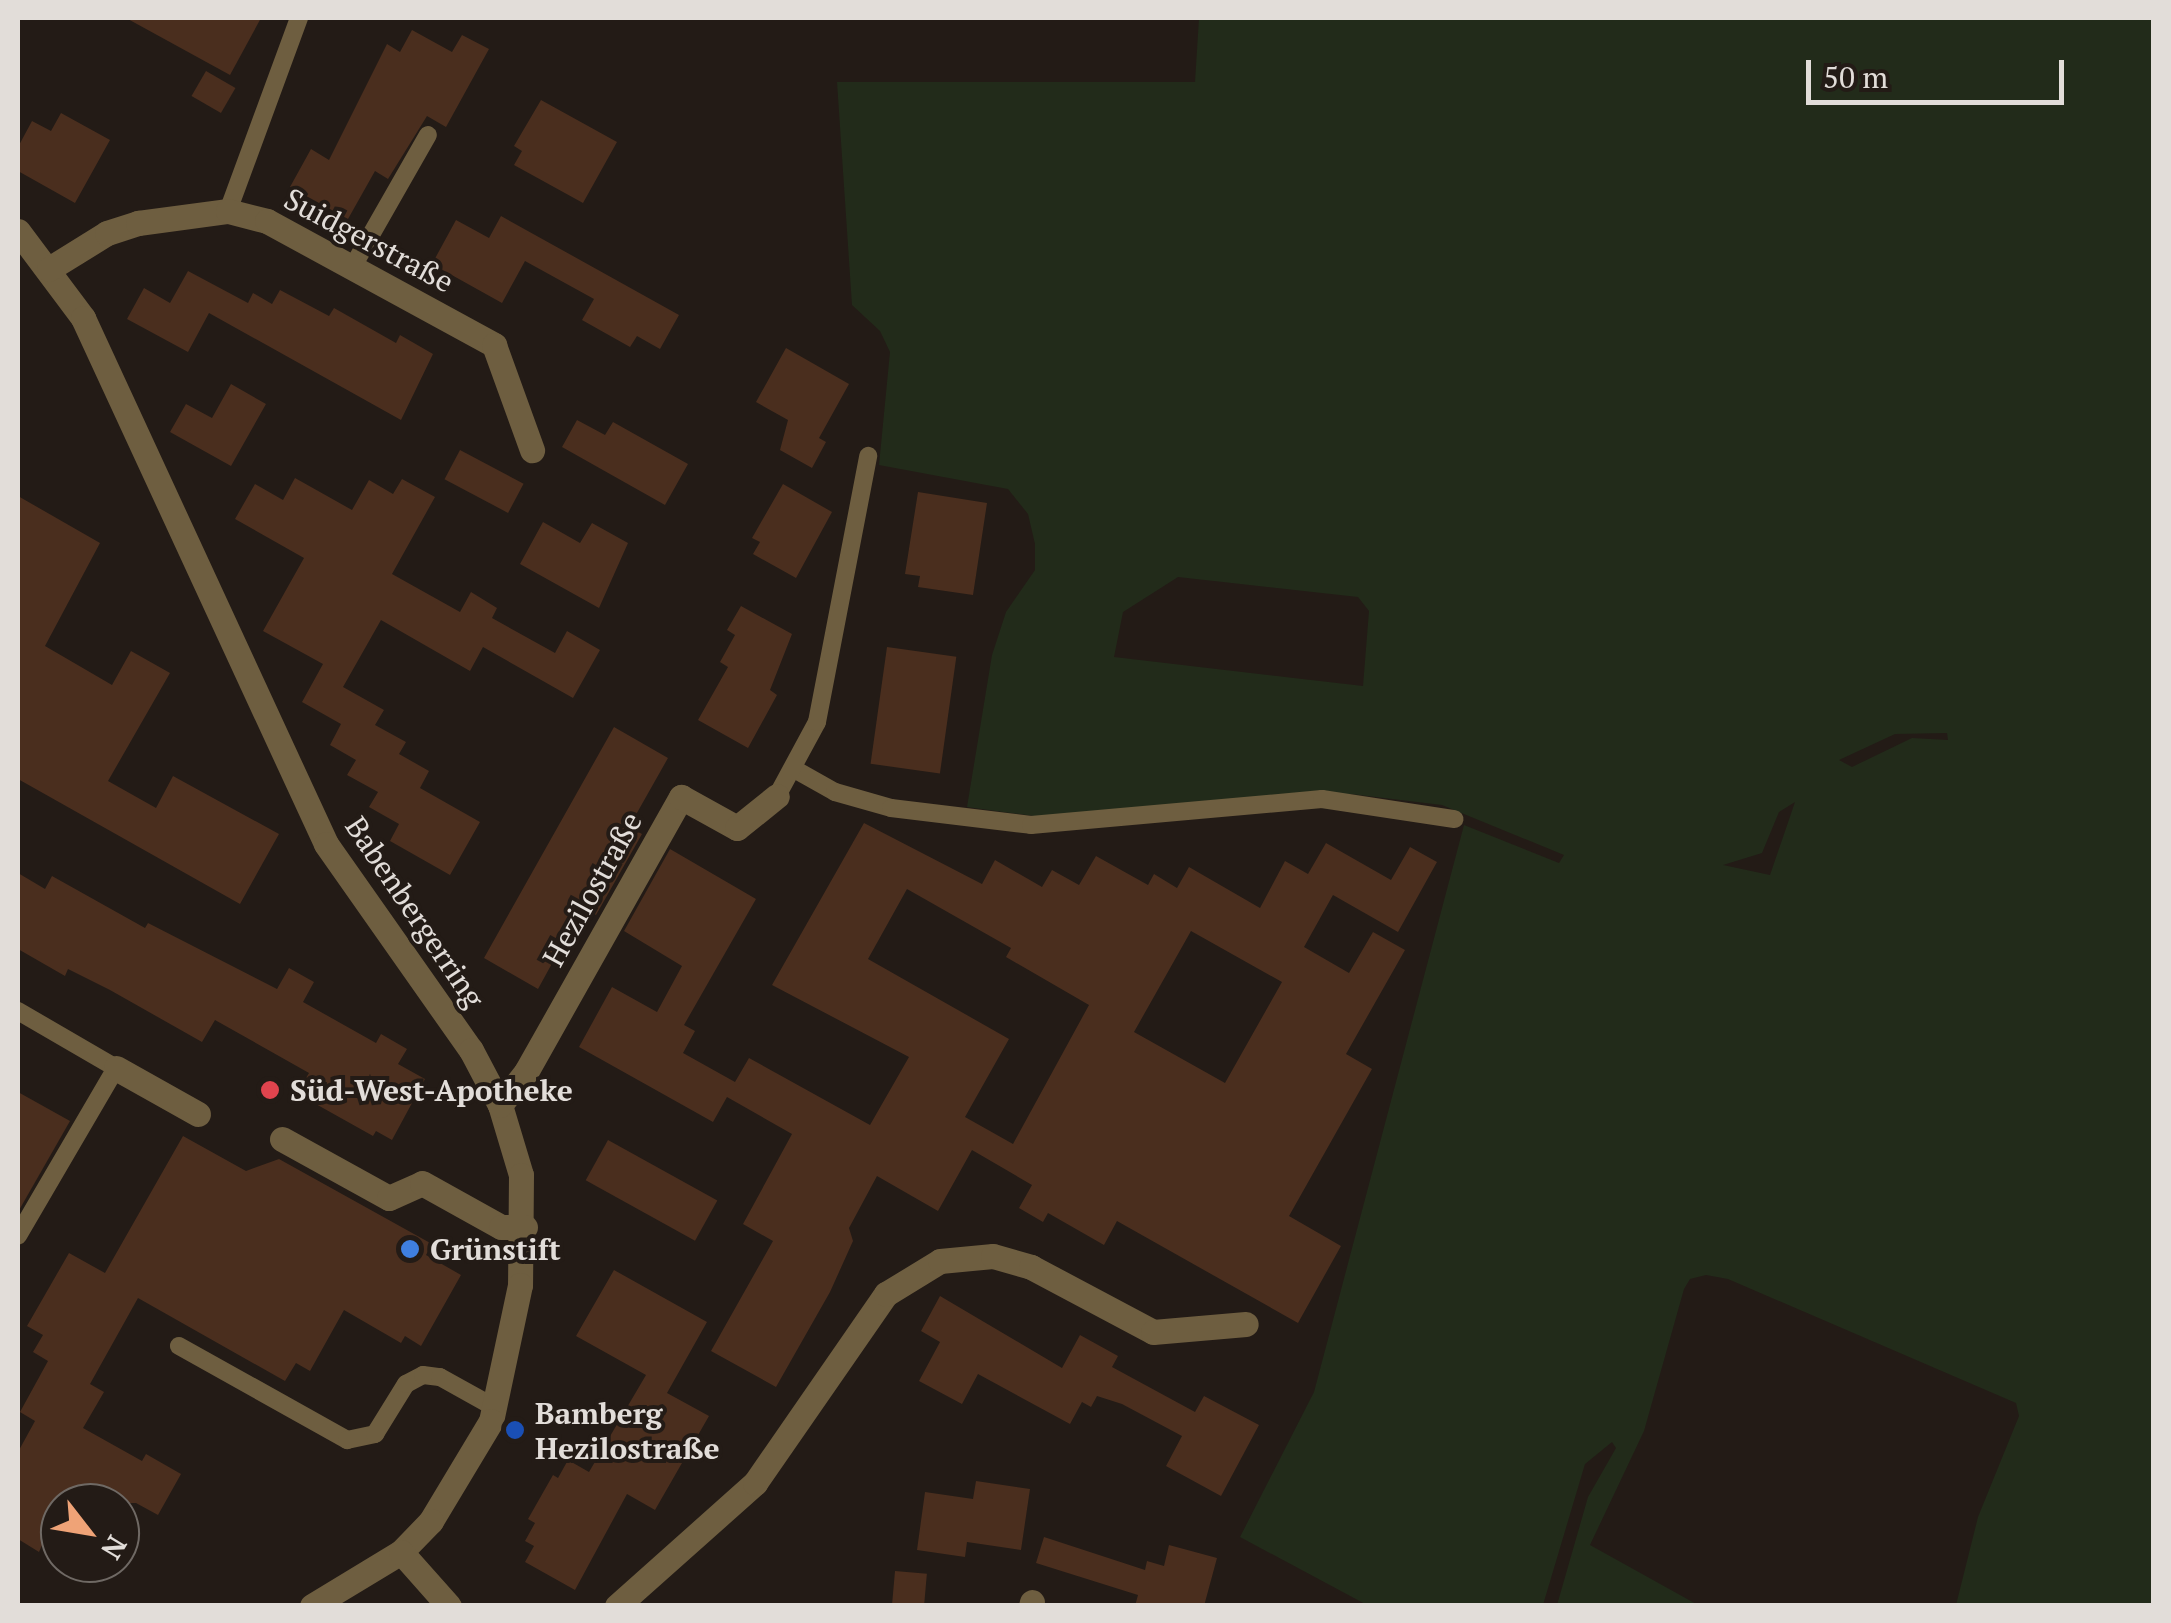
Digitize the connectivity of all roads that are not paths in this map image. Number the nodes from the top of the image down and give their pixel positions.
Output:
1 (299, 18) edge
2 (428, 135) dead end
3 (228, 211) junction
4 (18, 231) edge
5 (352, 268) junction
6 (49, 269) junction
7 (532, 450) dead end
8 (868, 456) dead end
9 (794, 769) junction
10 (777, 796) joint
11 (1455, 818) dead end
12 (18, 1010) edge
13 (116, 1068) junction
14 (500, 1104) junction
15 (198, 1114) dead end
16 (282, 1139) dead end
17 (526, 1227) junction
18 (18, 1236) edge
19 (1246, 1324) dead end
20 (179, 1346) dead end
21 (494, 1407) junction
22 (401, 1552) junction
23 (312, 1606) edge
24 (449, 1606) edge
25 (617, 1606) edge

1 - 3 lane
2 - 5 lane
3 - 5 street, Suidgerstraße
3 - 6 street, Suidgerstraße
4 - 6 street, Babenbergerring
5 - 7 street, Suidgerstraße
6 - 14 street, Babenbergerring
8 - 9 lane, Hezilostraße
9 - 10 lane, Hezilostraße
9 - 11 lane
10 - 14 street, Hezilostraße
12 - 13 lane
13 - 15 street
13 - 18 lane
14 - 17 street, Babenbergerring
16 - 17 street
17 - 21 street, Babenbergerring
19 - 25 street
20 - 21 lane
21 - 22 street, Babenbergerring
22 - 23 street, Babenbergerring
22 - 24 street

